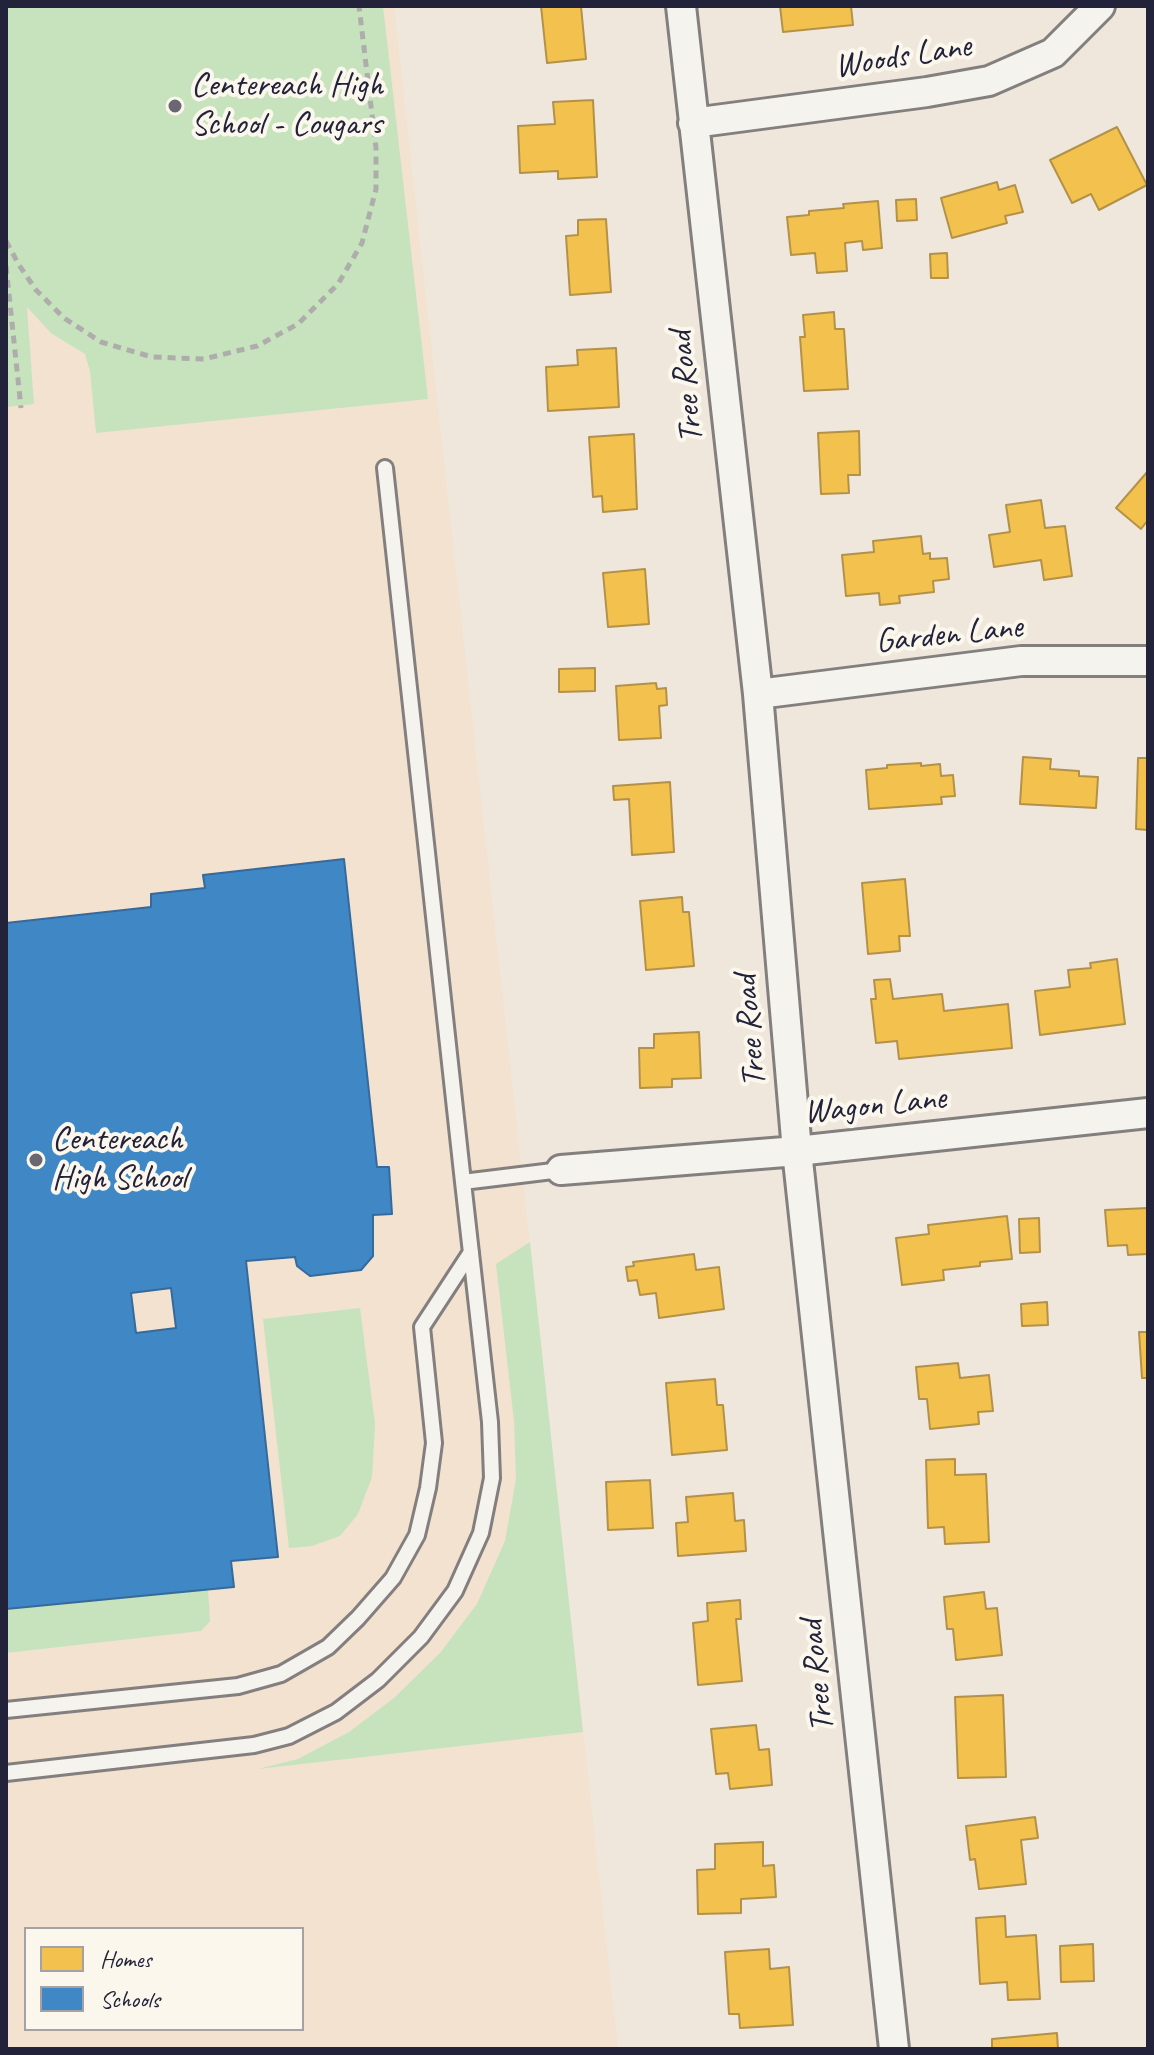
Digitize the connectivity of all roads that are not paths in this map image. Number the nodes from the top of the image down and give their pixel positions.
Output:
1 (681, 6) edge
2 (1100, 6) edge
3 (693, 123) junction
4 (385, 468) dead end
5 (1148, 661) edge
6 (758, 694) junction
7 (1148, 1113) edge
8 (797, 1151) junction
9 (561, 1170) joint
10 (463, 1182) junction
11 (471, 1252) junction
12 (6, 1710) edge
13 (6, 1773) edge
14 (894, 2049) edge

1 - 3 street, Tree Road
2 - 3 street, Woods Lane
3 - 6 street, Tree Road
4 - 10 lane
5 - 6 street, Garden Lane
6 - 8 street, Tree Road
7 - 8 street, Wagon Lane
8 - 9 street, Wagon Lane
8 - 14 street, Tree Road
9 - 10 lane
10 - 11 lane
11 - 12 lane
11 - 13 lane

